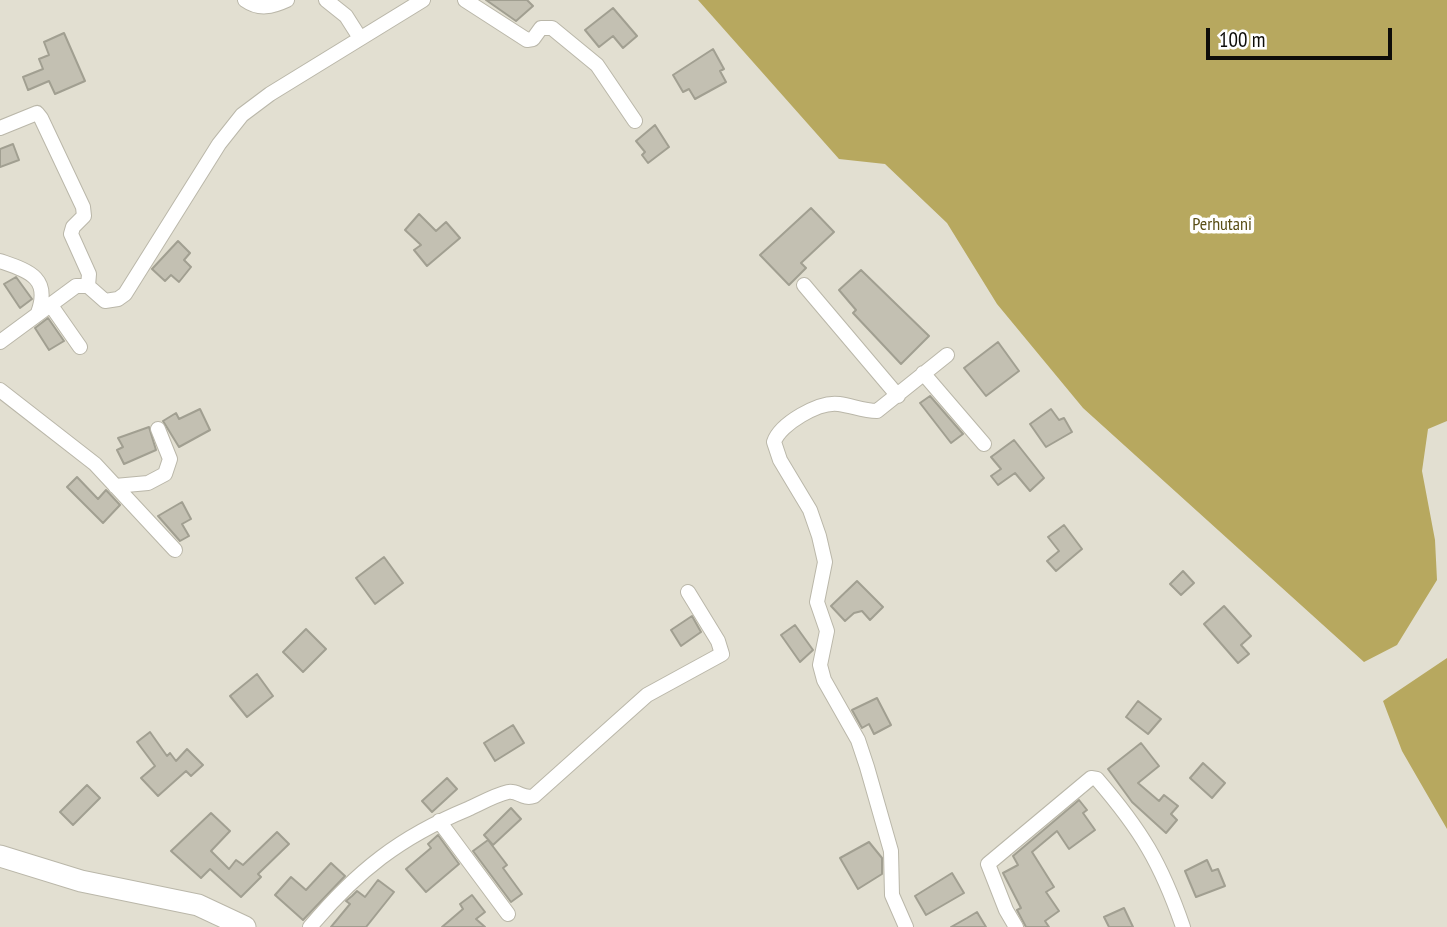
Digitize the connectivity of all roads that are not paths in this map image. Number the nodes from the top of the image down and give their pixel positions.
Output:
1 (245, 0) edge
2 (287, 0) edge
3 (327, 0) edge
4 (422, 0) edge
5 (465, 0) edge
6 (360, 38) junction
7 (635, 121) dead end
8 (0, 128) edge
9 (0, 261) edge
10 (804, 285) dead end
11 (88, 286) junction
12 (44, 309) junction
13 (0, 342) edge
14 (80, 347) dead end
15 (947, 355) dead end
16 (923, 373) junction
17 (0, 390) edge
18 (898, 396) junction
19 (158, 429) dead end
20 (984, 444) dead end
21 (116, 486) junction
22 (175, 550) dead end
23 (688, 592) dead end
24 (439, 821) junction
25 (2, 860) edge
26 (508, 914) dead end
27 (245, 927) edge
28 (310, 927) edge
29 (906, 927) edge
30 (1016, 927) edge
31 (1182, 927) edge

1 - 2 street
3 - 6 street
4 - 6 street
5 - 7 street
6 - 11 street
8 - 11 street
9 - 12 street
10 - 18 street
11 - 12 street
12 - 13 street
12 - 14 street
15 - 16 street
16 - 18 street
16 - 20 street
17 - 21 street
18 - 29 street
19 - 21 street
21 - 22 street
23 - 24 street
24 - 26 street
24 - 28 street
25 - 27 highway
30 - 31 street

